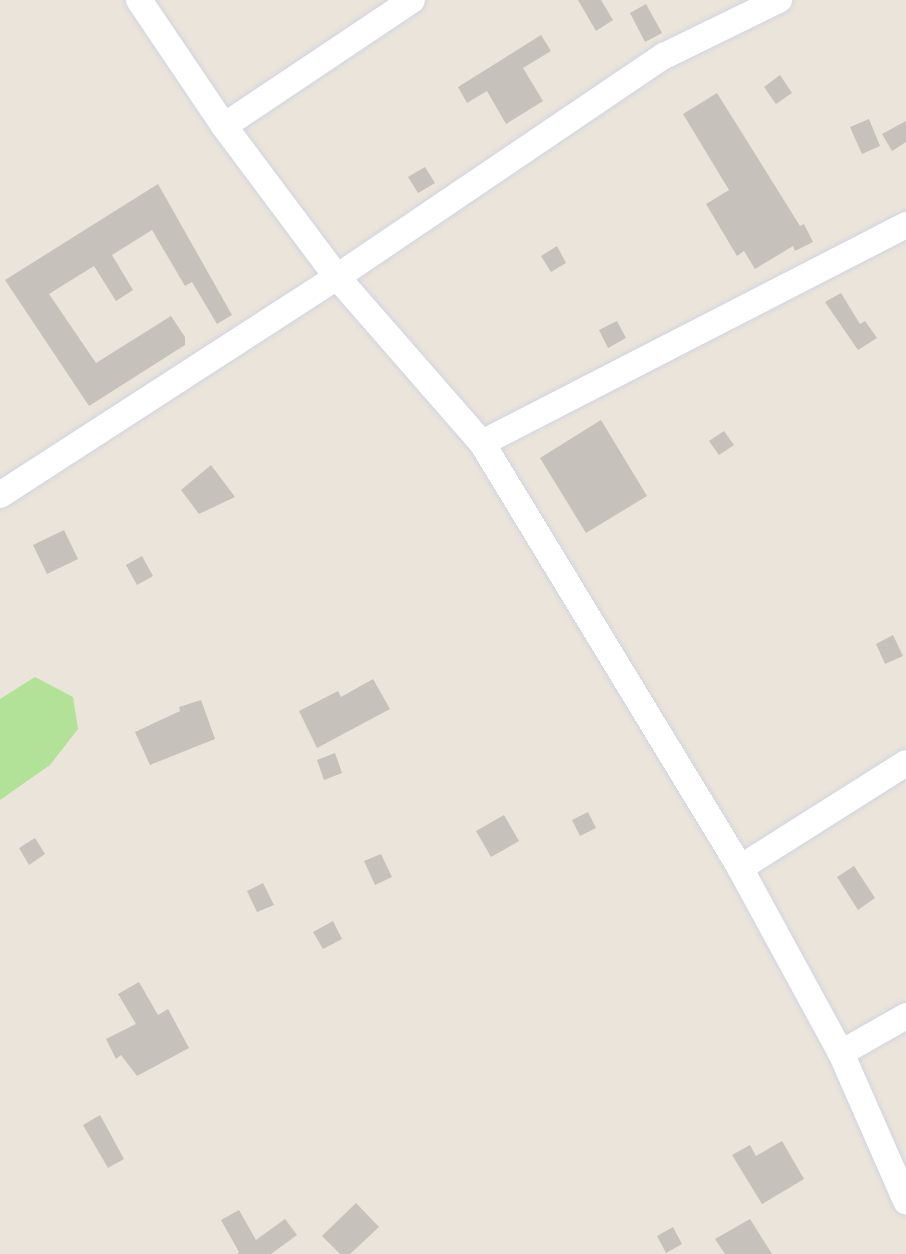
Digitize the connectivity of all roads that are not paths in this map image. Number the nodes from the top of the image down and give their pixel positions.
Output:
1 (139, 0) edge
2 (412, 0) edge
3 (779, 0) edge
4 (224, 126) junction
5 (906, 225) edge
6 (337, 277) junction
7 (482, 443) junction
8 (0, 495) edge
9 (906, 763) edge
10 (740, 868) junction
11 (906, 1016) edge
12 (841, 1053) junction
13 (906, 1201) edge

1 - 4 street
2 - 4 street
3 - 6 street
4 - 6 street
5 - 7 street
6 - 7 street
6 - 8 street
7 - 10 street
9 - 10 street
10 - 12 street
11 - 12 street
12 - 13 street

